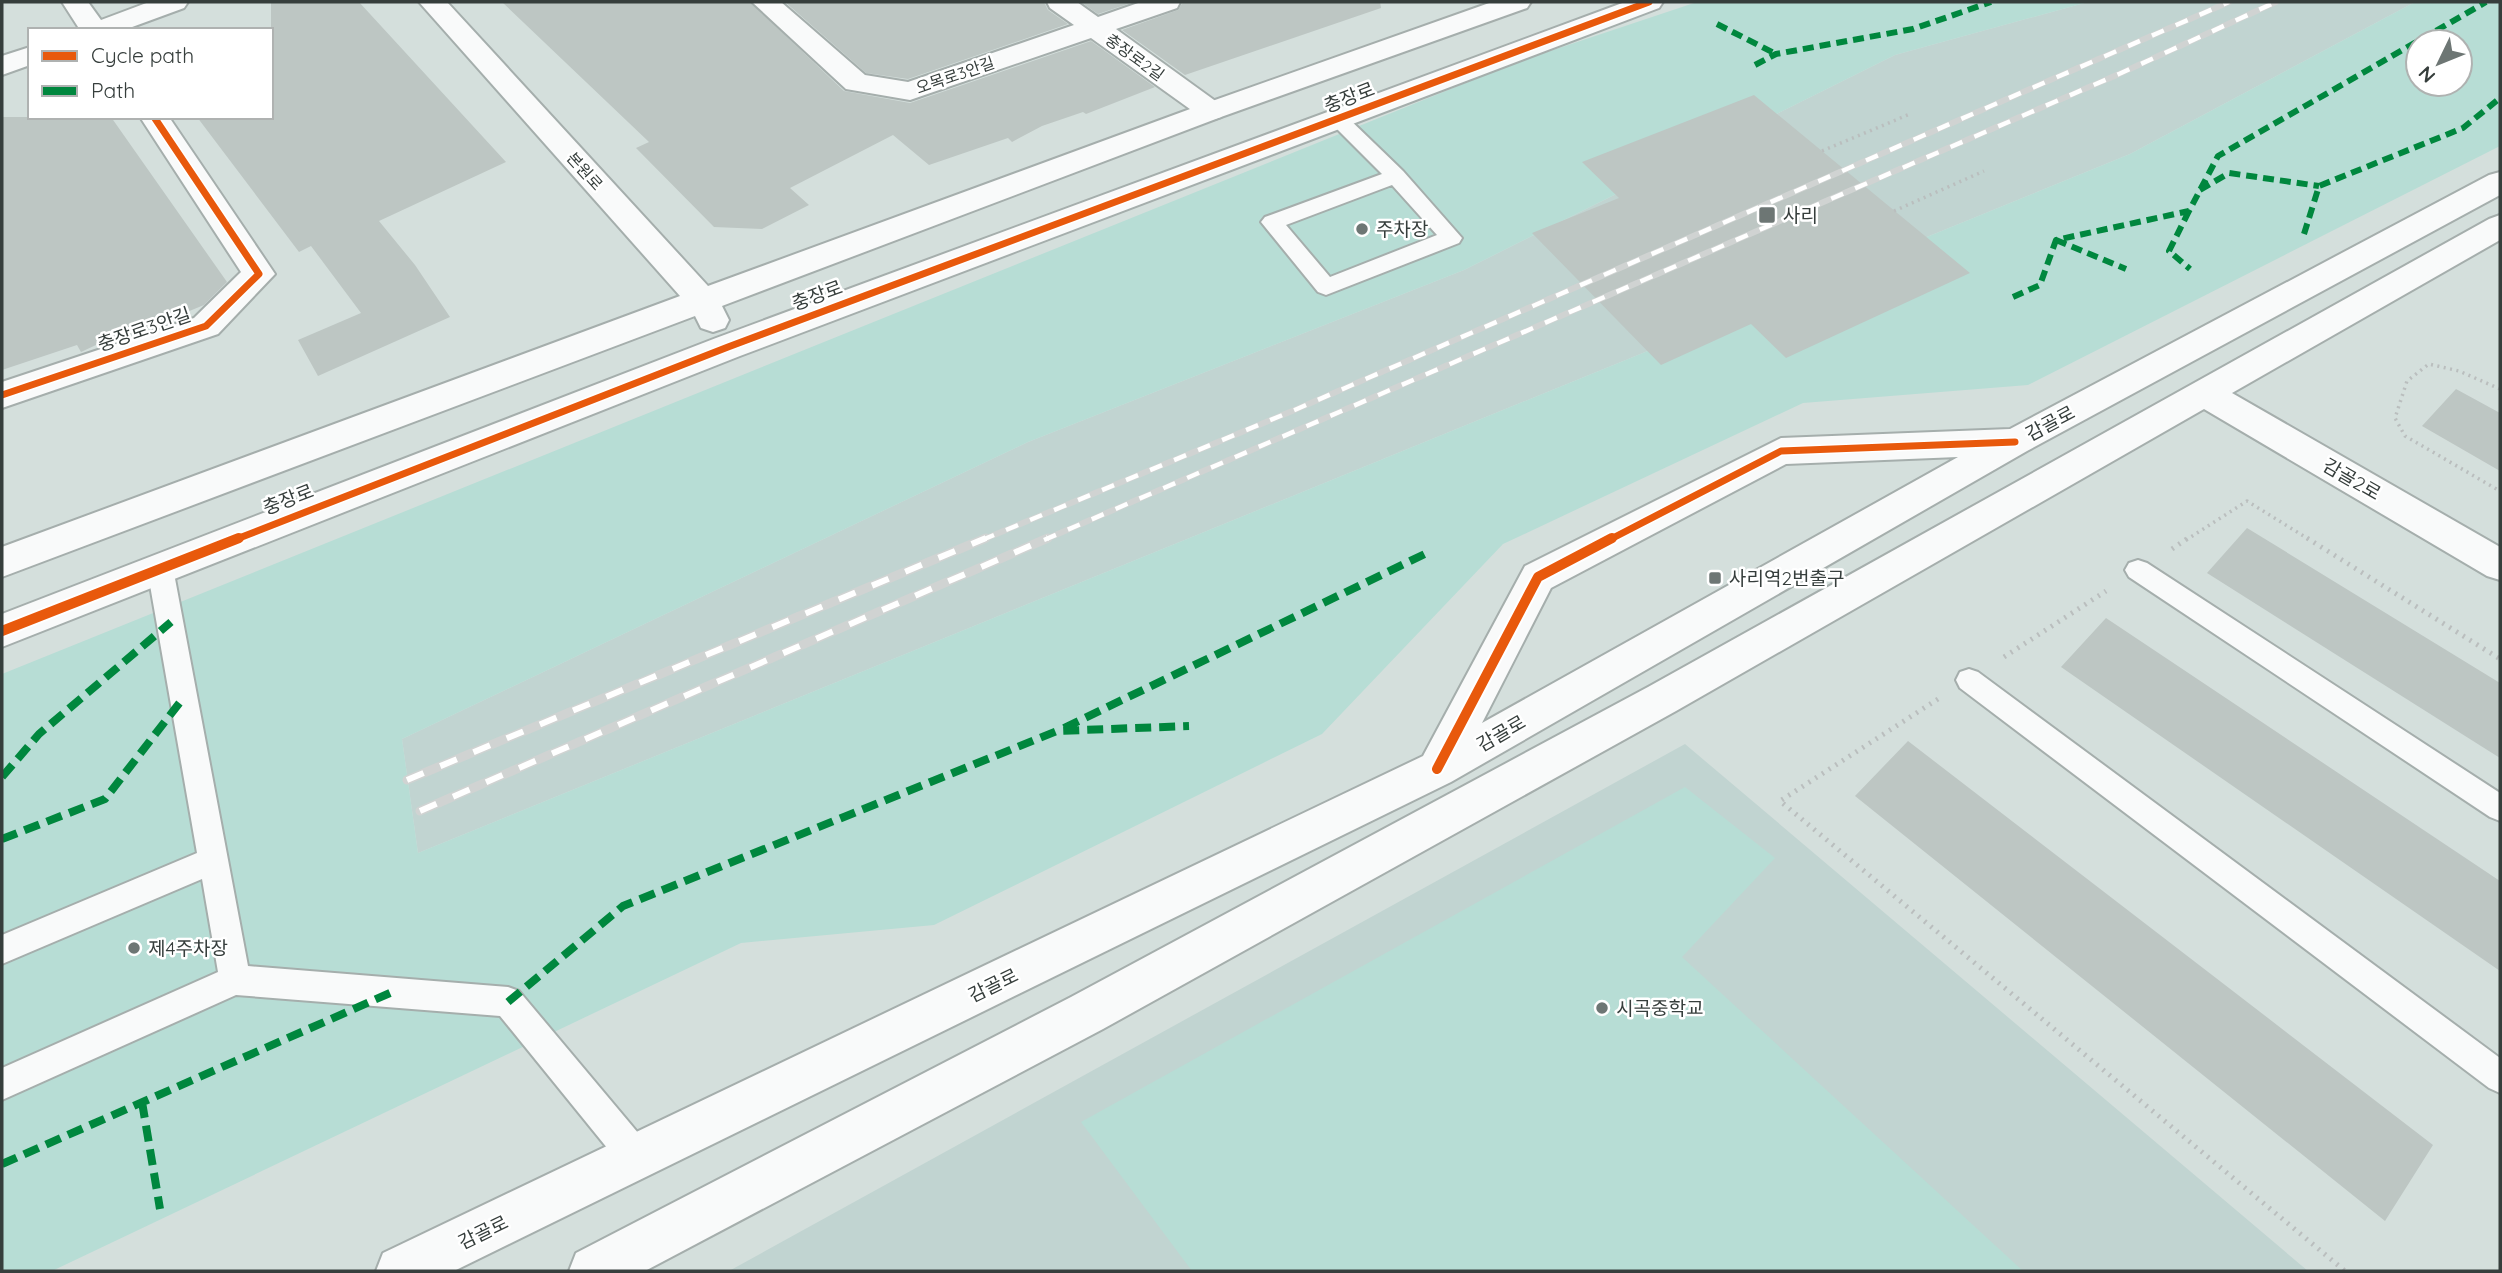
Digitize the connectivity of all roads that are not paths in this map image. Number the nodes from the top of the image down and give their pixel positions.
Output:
1 (75, 2) edge
2 (174, 2) edge
3 (432, 2) edge
4 (765, 2) edge
5 (1060, 2) edge
6 (1167, 2) edge
7 (1517, 2) edge
8 (1649, 2) edge
9 (1094, 27) junction
10 (94, 28) edge
11 (102, 28) edge
12 (28, 56) edge
13 (2, 66) edge
14 (1211, 111) junction
15 (155, 119) edge
16 (1338, 119) junction
17 (1396, 176) junction
18 (2500, 183) edge
19 (2500, 226) edge
20 (703, 301) junction
21 (728, 347) junction
22 (2204, 393) junction
23 (2, 396) edge
24 (2015, 442) junction
25 (2, 562) edge
26 (2500, 565) edge
27 (160, 568) junction
28 (2138, 570) dead end
29 (2, 631) edge
30 (1969, 680) dead end
31 (1437, 769) junction
32 (2500, 808) edge
33 (213, 860) junction
34 (2, 950) edge
35 (234, 980) junction
36 (2500, 1077) edge
37 (2, 1084) edge
38 (637, 1158) junction
39 (401, 1271) edge
40 (594, 1271) edge

1 - 10 street
2 - 11 street
3 - 20 street, 본원로
4 - 9 street, 오목로3안길
5 - 9 street, 충장로2길
6 - 9 street, 오목로3안길
7 - 14 street, 충장로
8 - 16 street, 충장로
9 - 14 street, 충장로2길
12 - 13 street
14 - 20 street, 충장로
15 - 23 street, 충장로3안길
16 - 17 lane
16 - 21 street, 충장로
17 - 17 lane
18 - 24 street, 감골로
19 - 22 street
20 - 21 street, 본원로
20 - 25 street, 충장로
21 - 27 street, 충장로
22 - 26 street, 감골2로
22 - 40 street
24 - 31 street, 감골로
24 - 31 street
27 - 29 street, 충장로
27 - 33 lane
28 - 32 lane
30 - 36 lane
31 - 38 street, 감골로
33 - 34 lane
33 - 35 lane
35 - 37 lane
35 - 38 lane
38 - 39 street, 감골로

